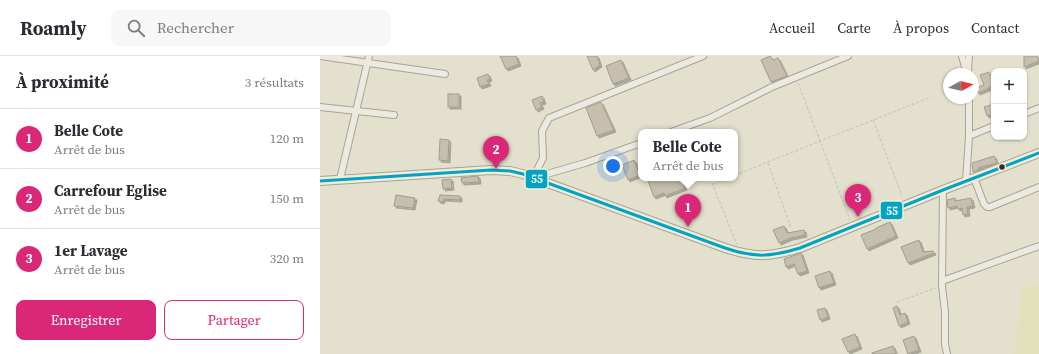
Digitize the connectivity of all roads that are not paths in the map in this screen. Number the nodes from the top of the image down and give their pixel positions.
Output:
1 (320, 56) edge
2 (702, 56) edge
3 (848, 56) edge
4 (962, 56) edge
5 (969, 56) edge
6 (368, 59) edge
7 (966, 68) edge
8 (968, 68) edge
9 (446, 74) dead end
10 (969, 104) edge
11 (320, 107) edge
12 (1039, 108) edge
13 (356, 111) junction
14 (1027, 113) edge
15 (394, 115) dead end
16 (991, 127) edge
17 (679, 129) edge
18 (969, 136) junction
19 (638, 144) edge
20 (1039, 153) edge
21 (533, 178) junction
22 (974, 178) junction
23 (340, 179) junction
24 (320, 180) edge
25 (966, 181) junction
26 (1039, 187) edge
27 (943, 190) junction
28 (1039, 246) edge
29 (942, 283) junction
30 (947, 354) edge

1 - 6 street
2 - 21 street
3 - 17 street
4 - 7 street
5 - 8 street
6 - 9 street
6 - 13 street
10 - 18 street
11 - 13 street
12 - 14 street
13 - 15 street
13 - 23 street
16 - 18 street
18 - 25 street
19 - 21 street
20 - 22 street
21 - 23 street
21 - 27 street
22 - 25 street
22 - 26 street
23 - 24 street
25 - 27 street
27 - 29 street
28 - 29 street
29 - 30 street

